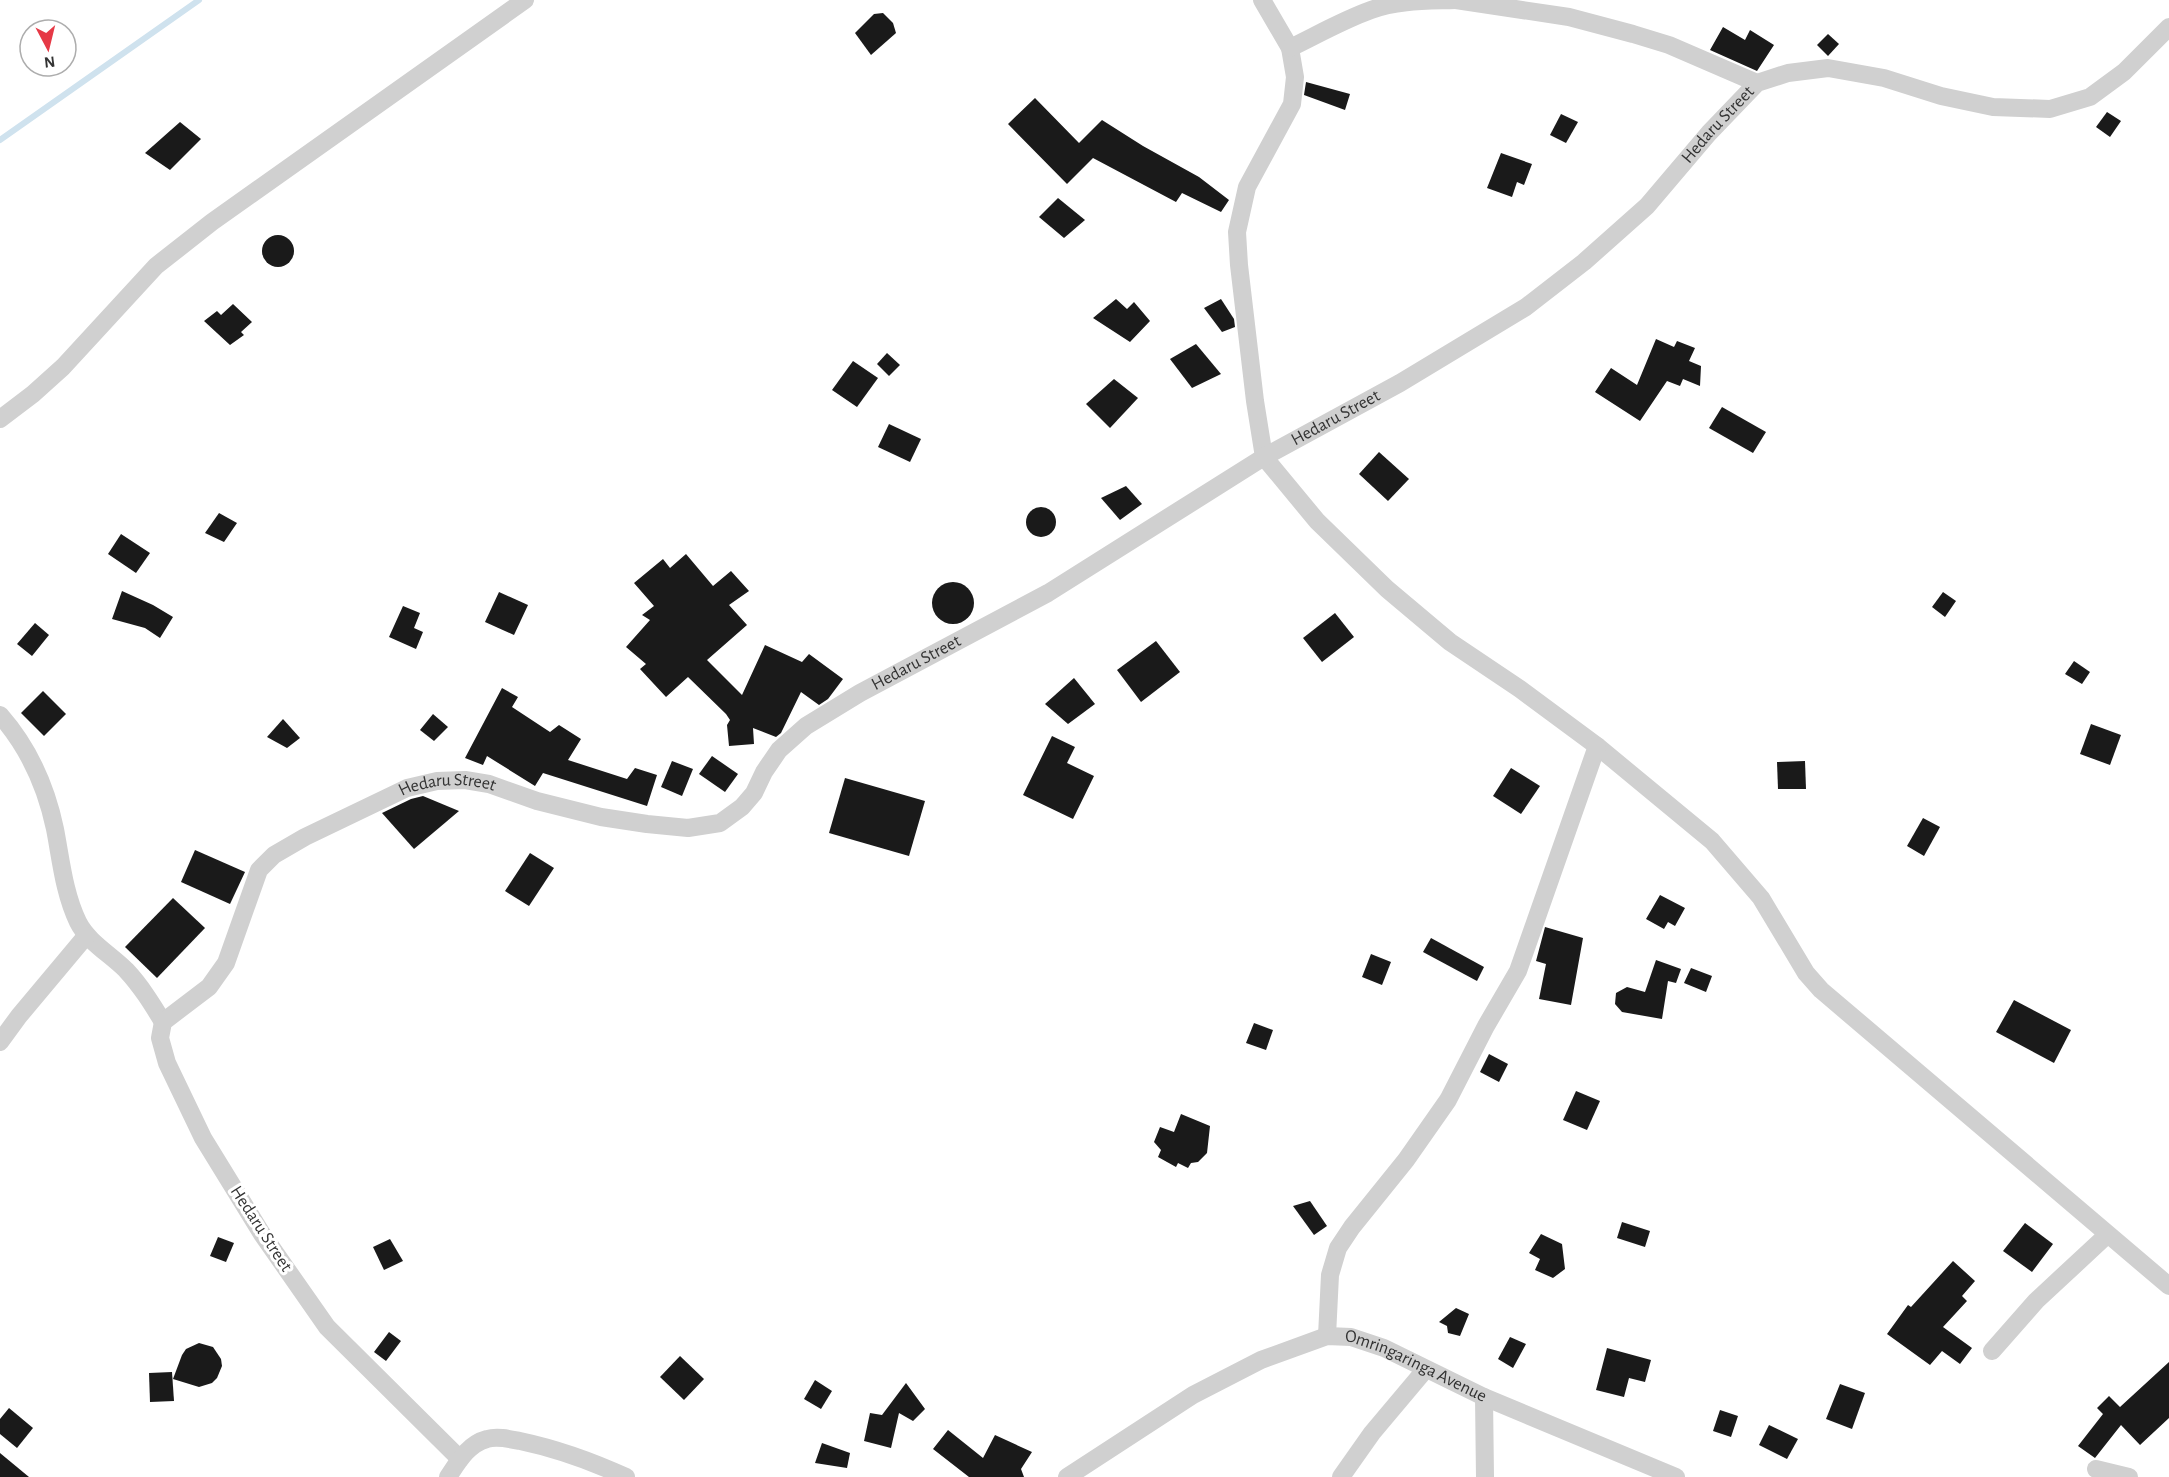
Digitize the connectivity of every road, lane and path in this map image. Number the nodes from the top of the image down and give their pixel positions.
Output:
1 (525, 0) edge
2 (1262, 0) edge
3 (1455, 0) edge
4 (2169, 27) edge
5 (1290, 48) junction
6 (1757, 83) junction
7 (0, 419) edge
8 (1264, 457) junction
9 (0, 715) edge
10 (1597, 746) junction
11 (86, 936) junction
12 (163, 1022) junction
13 (0, 1042) edge
14 (2107, 1235) junction
15 (2169, 1286) edge
16 (1327, 1336) junction
17 (1992, 1351) dead end
18 (1425, 1370) junction
19 (1484, 1397) junction
20 (459, 1459) junction
21 (2096, 1469) dead end
22 (448, 1477) edge
23 (626, 1477) edge
24 (1066, 1477) edge
25 (1341, 1477) edge
26 (1485, 1477) edge
27 (1676, 1477) edge
28 (2129, 1477) edge

1 - 7 street
2 - 5 street
3 - 5 street
3 - 6 street
4 - 6 street, Hedaru Street
5 - 8 street
6 - 8 street, Hedaru Street
8 - 10 street
8 - 12 street, Hedaru Street
9 - 11 street
10 - 14 street
10 - 16 street
11 - 12 street
11 - 13 street
12 - 20 street, Hedaru Street
14 - 15 street
14 - 17 street
16 - 18 street, Omringaringa Avenue
16 - 24 street, Omringaringa Avenue
18 - 19 street, Omringaringa Avenue
18 - 25 street
19 - 26 street
19 - 27 street, Omringaringa Avenue
20 - 22 street
20 - 23 street
21 - 28 street

